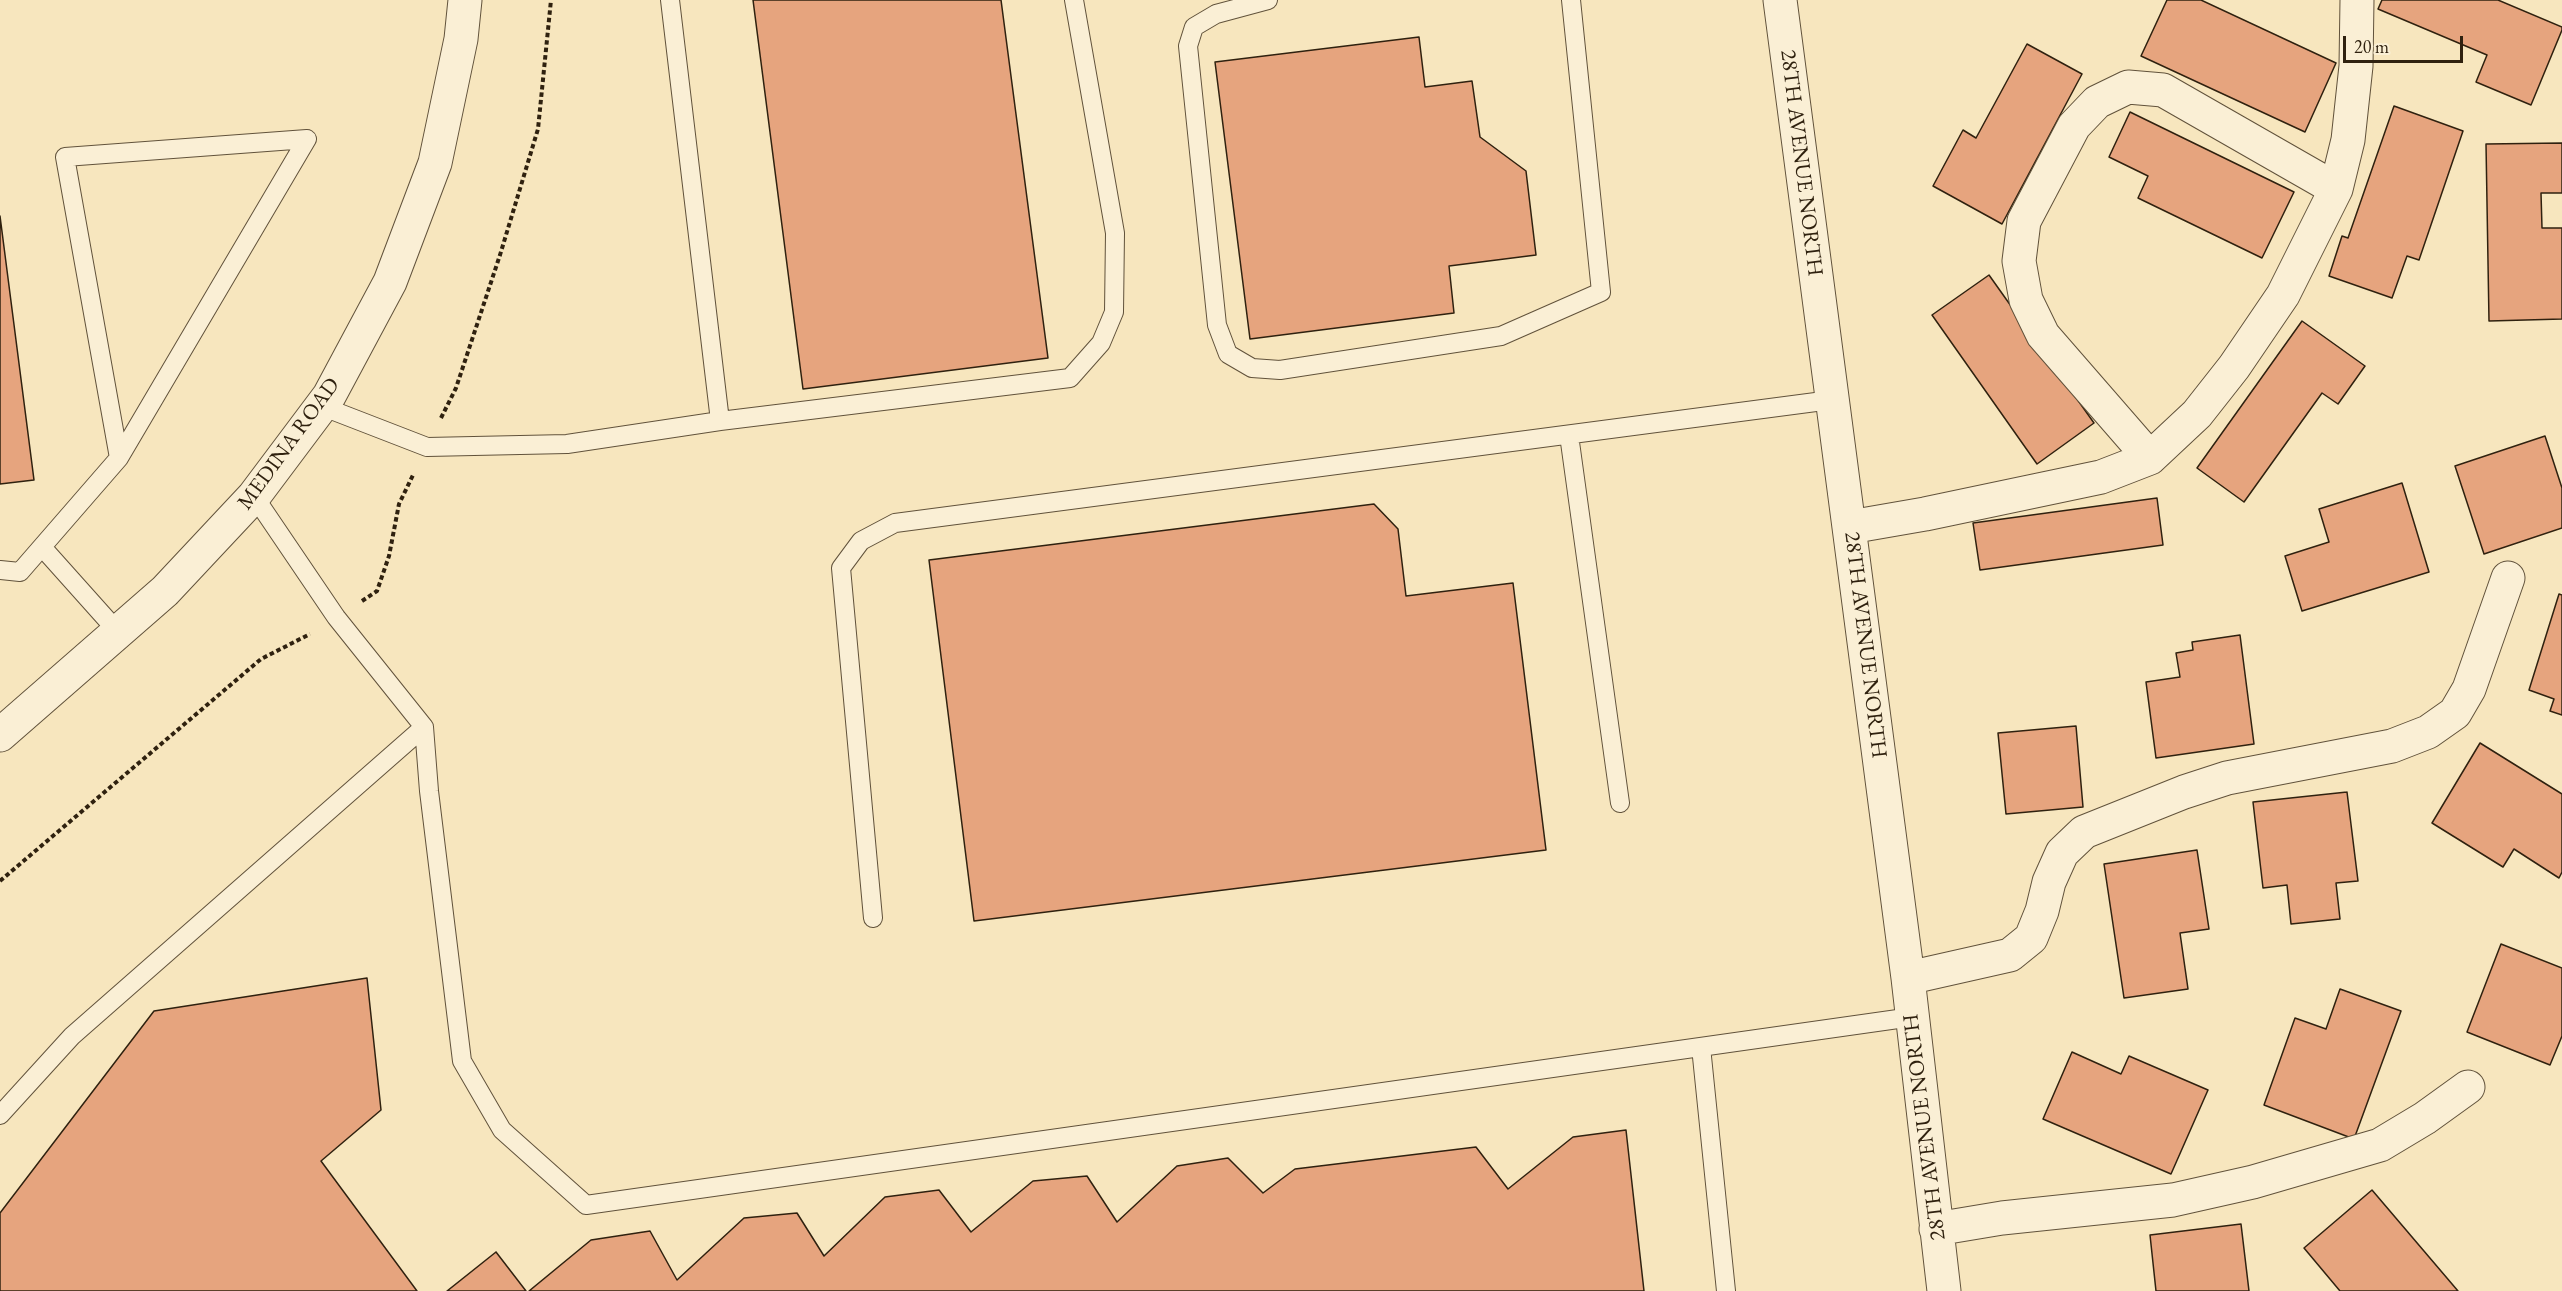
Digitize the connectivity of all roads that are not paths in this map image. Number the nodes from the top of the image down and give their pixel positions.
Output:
1 (465, 0) edge
2 (670, 0) edge
3 (1074, 0) edge
4 (1268, 0) edge
5 (1571, 0) edge
6 (1780, 0) edge
7 (2357, 0) edge
8 (2336, 189) junction
9 (1831, 400) junction
10 (321, 406) junction
11 (720, 421) junction
12 (1569, 435) junction
13 (119, 458) junction
14 (2150, 458) junction
15 (254, 496) junction
16 (1850, 527) junction
17 (42, 547) junction
18 (0, 570) edge
19 (2508, 578) dead end
20 (118, 632) junction
21 (424, 727) junction
22 (0, 735) edge
23 (1620, 804) dead end
24 (873, 918) dead end
25 (1908, 978) junction
26 (1912, 1017) junction
27 (1701, 1047) junction
28 (2468, 1087) dead end
29 (0, 1115) edge
30 (1936, 1229) junction
31 (1726, 1291) edge
32 (1944, 1291) edge

1 - 10 street, MEDINA ROAD
2 - 11 lane
3 - 11 lane
4 - 5 lane
6 - 9 street, 28TH AVENUE NORTH
7 - 8 street
8 - 14 street
8 - 14 street
9 - 12 lane
9 - 16 street, 28TH AVENUE NORTH
10 - 11 lane
10 - 15 street, MEDINA ROAD
12 - 23 lane
12 - 24 lane
13 - 13 lane
13 - 17 lane
14 - 16 street
15 - 20 street, MEDINA ROAD
15 - 21 lane
16 - 25 street, 28TH AVENUE NORTH
17 - 18 lane
17 - 20 lane
19 - 25 street
20 - 22 street, MEDINA ROAD
21 - 27 lane
21 - 29 lane
25 - 26 street, 28TH AVENUE NORTH
26 - 27 lane
26 - 30 street, 28TH AVENUE NORTH
27 - 31 lane
28 - 30 street
30 - 32 street, 28TH AVENUE NORTH

